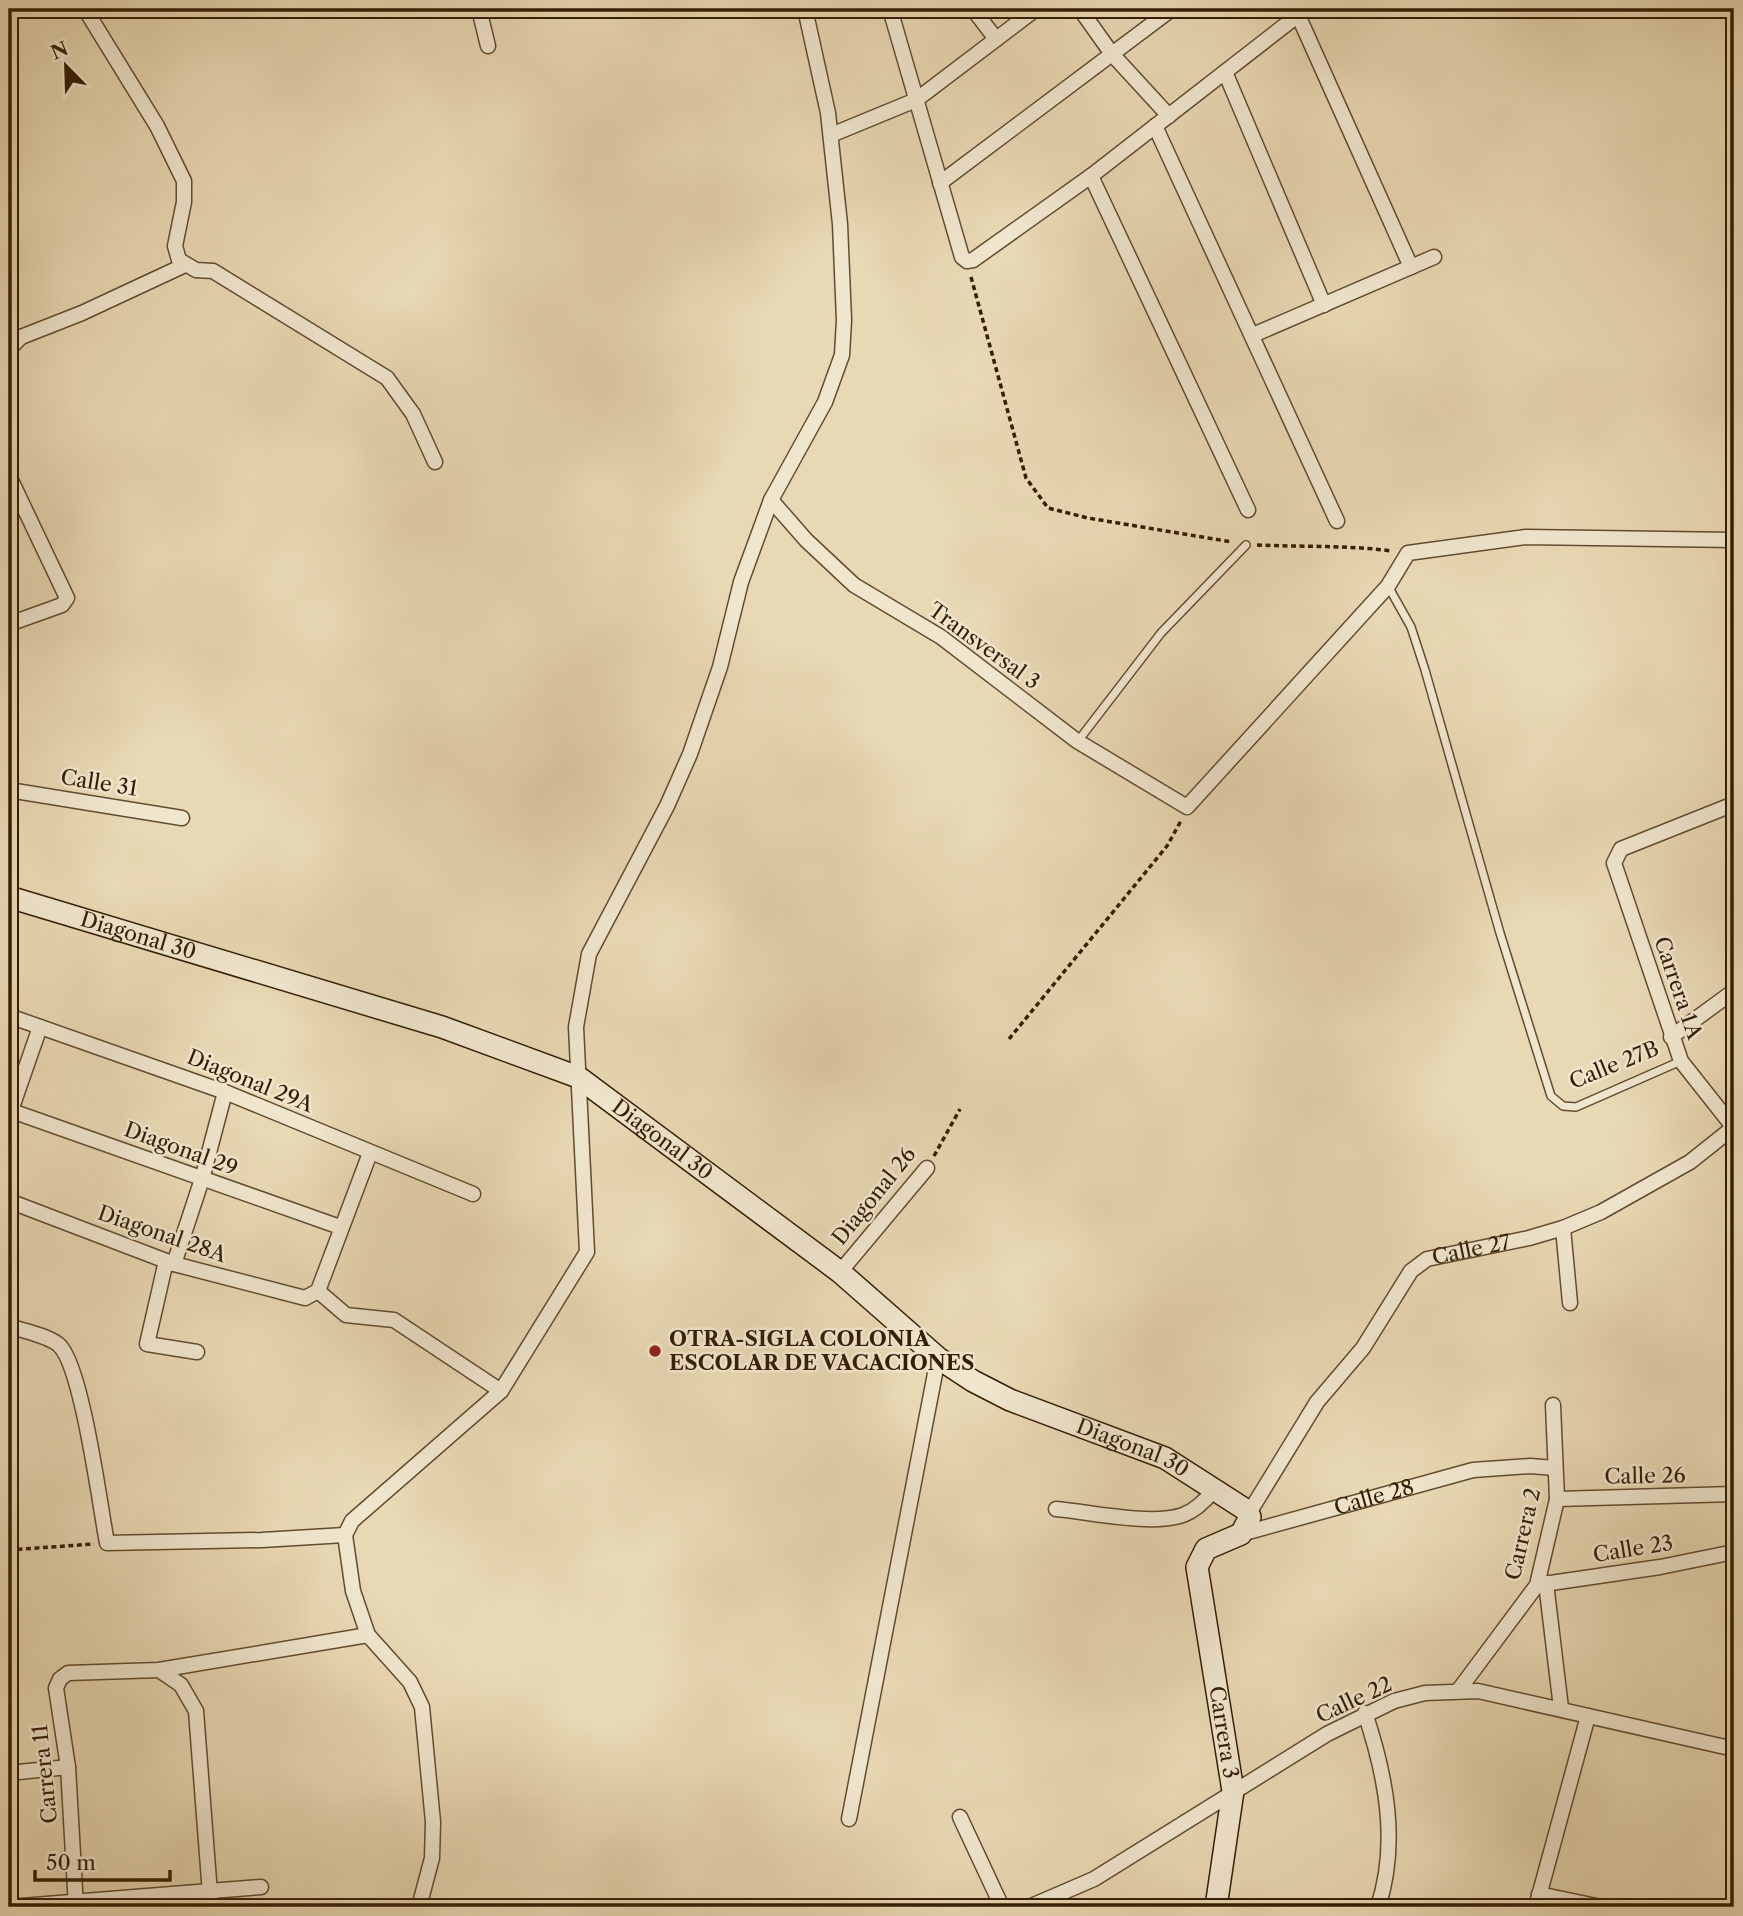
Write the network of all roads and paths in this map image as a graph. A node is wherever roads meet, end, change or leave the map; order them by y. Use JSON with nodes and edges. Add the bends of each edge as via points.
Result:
{"nodes":[{"id":1,"x":85,"y":9,"type":"edge"},
{"id":2,"x":479,"y":9,"type":"edge"},
{"id":3,"x":805,"y":9,"type":"edge"},
{"id":4,"x":890,"y":9,"type":"edge"},
{"id":5,"x":973,"y":9,"type":"edge"},
{"id":6,"x":1035,"y":9,"type":"edge"},
{"id":7,"x":1080,"y":9,"type":"edge"},
{"id":8,"x":1172,"y":9,"type":"edge"},
{"id":9,"x":1302,"y":12,"type":"edge"},
{"id":10,"x":996,"y":39,"type":"junction"},
{"id":11,"x":488,"y":46,"type":"dead end"},
{"id":12,"x":1112,"y":54,"type":"junction"},
{"id":13,"x":1225,"y":72,"type":"junction"},
{"id":14,"x":916,"y":100,"type":"junction"},
{"id":15,"x":1169,"y":116,"type":"junction"},
{"id":16,"x":1155,"y":126,"type":"junction"},
{"id":17,"x":831,"y":135,"type":"junction"},
{"id":18,"x":1091,"y":176,"type":"junction"},
{"id":19,"x":940,"y":183,"type":"junction"},
{"id":20,"x":1434,"y":257,"type":"dead end"},
{"id":21,"x":967,"y":261,"type":"junction"},
{"id":22,"x":185,"y":265,"type":"junction"},
{"id":23,"x":1411,"y":267,"type":"junction"},
{"id":24,"x":1324,"y":305,"type":"junction"},
{"id":25,"x":1253,"y":335,"type":"junction"},
{"id":26,"x":9,"y":349,"type":"edge"},
{"id":27,"x":435,"y":462,"type":"dead end"},
{"id":28,"x":9,"y":476,"type":"edge"},
{"id":29,"x":771,"y":500,"type":"junction"},
{"id":30,"x":1248,"y":510,"type":"dead end"},
{"id":31,"x":1337,"y":521,"type":"dead end"},
{"id":32,"x":1734,"y":540,"type":"edge"},
{"id":33,"x":1246,"y":545,"type":"junction"},
{"id":34,"x":1408,"y":553,"type":"junction"},
{"id":35,"x":1388,"y":586,"type":"junction"},
{"id":36,"x":9,"y":624,"type":"edge"},
{"id":37,"x":1077,"y":741,"type":"junction"},
{"id":38,"x":9,"y":790,"type":"edge"},
{"id":39,"x":1187,"y":807,"type":"junction"},
{"id":40,"x":1733,"y":808,"type":"edge"},
{"id":41,"x":182,"y":818,"type":"dead end"},
{"id":42,"x":9,"y":897,"type":"edge"},
{"id":43,"x":1734,"y":991,"type":"edge"},
{"id":44,"x":9,"y":1016,"type":"edge"},
{"id":45,"x":40,"y":1027,"type":"junction"},
{"id":46,"x":1671,"y":1037,"type":"junction"},
{"id":47,"x":1009,"y":1039,"type":"dead end"},
{"id":48,"x":1681,"y":1061,"type":"junction"},
{"id":49,"x":578,"y":1077,"type":"junction"},
{"id":50,"x":225,"y":1091,"type":"junction"},
{"id":51,"x":960,"y":1109,"type":"dead end"},
{"id":52,"x":10,"y":1112,"type":"edge"},
{"id":53,"x":1734,"y":1128,"type":"edge"},
{"id":54,"x":370,"y":1153,"type":"junction"},
{"id":55,"x":927,"y":1168,"type":"joint"},
{"id":56,"x":202,"y":1179,"type":"junction"},
{"id":57,"x":473,"y":1194,"type":"dead end"},
{"id":58,"x":9,"y":1201,"type":"edge"},
{"id":59,"x":340,"y":1227,"type":"junction"},
{"id":60,"x":1563,"y":1228,"type":"junction"},
{"id":61,"x":170,"y":1263,"type":"junction"},
{"id":62,"x":839,"y":1272,"type":"junction"},
{"id":63,"x":312,"y":1295,"type":"junction"},
{"id":64,"x":1570,"y":1303,"type":"dead end"},
{"id":65,"x":9,"y":1326,"type":"edge"},
{"id":66,"x":197,"y":1352,"type":"dead end"},
{"id":67,"x":938,"y":1359,"type":"junction"},
{"id":68,"x":501,"y":1391,"type":"junction"},
{"id":69,"x":1553,"y":1405,"type":"dead end"},
{"id":70,"x":1555,"y":1468,"type":"junction"},
{"id":71,"x":1213,"y":1491,"type":"junction"},
{"id":72,"x":1734,"y":1494,"type":"edge"},
{"id":73,"x":1557,"y":1499,"type":"junction"},
{"id":74,"x":1056,"y":1509,"type":"dead end"},
{"id":75,"x":1249,"y":1513,"type":"junction"},
{"id":76,"x":1241,"y":1534,"type":"junction"},
{"id":77,"x":345,"y":1535,"type":"junction"},
{"id":78,"x":107,"y":1543,"type":"junction"},
{"id":79,"x":9,"y":1550,"type":"edge"},
{"id":80,"x":1734,"y":1552,"type":"edge"},
{"id":81,"x":1200,"y":1557,"type":"joint"},
{"id":82,"x":1542,"y":1584,"type":"junction"},
{"id":83,"x":368,"y":1635,"type":"junction"},
{"id":84,"x":159,"y":1670,"type":"junction"},
{"id":85,"x":1458,"y":1690,"type":"junction"},
{"id":86,"x":1561,"y":1708,"type":"junction"},
{"id":87,"x":1365,"y":1713,"type":"junction"},
{"id":88,"x":1588,"y":1716,"type":"junction"},
{"id":89,"x":1734,"y":1749,"type":"edge"},
{"id":90,"x":68,"y":1767,"type":"junction"},
{"id":91,"x":9,"y":1773,"type":"edge"},
{"id":92,"x":1233,"y":1791,"type":"junction"},
{"id":93,"x":960,"y":1817,"type":"dead end"},
{"id":94,"x":849,"y":1819,"type":"dead end"},
{"id":95,"x":261,"y":1887,"type":"dead end"},
{"id":96,"x":209,"y":1891,"type":"junction"},
{"id":97,"x":1537,"y":1901,"type":"edge"},
{"id":98,"x":76,"y":1905,"type":"edge"},
{"id":99,"x":9,"y":1907,"type":"edge"},
{"id":100,"x":211,"y":1907,"type":"edge"},
{"id":101,"x":419,"y":1907,"type":"edge"},
{"id":102,"x":1002,"y":1907,"type":"edge"},
{"id":103,"x":1029,"y":1907,"type":"edge"},
{"id":104,"x":1216,"y":1907,"type":"edge"},
{"id":105,"x":1378,"y":1907,"type":"edge"},
{"id":106,"x":1601,"y":1907,"type":"edge"}],
"edges":[{"from":1,"to":22,"type":"street","via":[[157,126],[184,181],[175,254]]},
{"from":2,"to":11,"type":"street"},
{"from":3,"to":17,"type":"street"},
{"from":4,"to":14,"type":"street"},
{"from":5,"to":10,"type":"street"},
{"from":6,"to":10,"type":"street"},
{"from":7,"to":12,"type":"street"},
{"from":8,"to":12,"type":"street"},
{"from":9,"to":13,"type":"street"},
{"from":9,"to":23,"type":"street"},
{"from":10,"to":14,"type":"street"},
{"from":12,"to":15,"type":"street"},
{"from":12,"to":19,"type":"street"},
{"from":13,"to":15,"type":"street"},
{"from":13,"to":24,"type":"street"},
{"from":14,"to":17,"type":"street"},
{"from":14,"to":19,"type":"street"},
{"from":15,"to":16,"type":"street"},
{"from":16,"to":18,"type":"street"},
{"from":16,"to":25,"type":"street"},
{"from":17,"to":29,"type":"street","via":[[840,224],[842,355],[825,402]]},
{"from":18,"to":21,"type":"street"},
{"from":18,"to":30,"type":"street"},
{"from":19,"to":21,"type":"street"},
{"from":20,"to":23,"type":"street"},
{"from":21,"to":33,"type":"path","via":[[1026,478],[1048,508]]},
{"from":22,"to":26,"type":"street","via":[[21,337]]},
{"from":22,"to":27,"type":"street","via":[[213,271],[387,378],[413,414]]},
{"from":23,"to":24,"type":"street"},
{"from":24,"to":25,"type":"street"},
{"from":25,"to":31,"type":"street"},
{"from":28,"to":36,"type":"street","via":[[67,598],[62,605]]},
{"from":29,"to":37,"type":"street","name":"Transversal 3","via":[[854,584],[940,636]]},
{"from":29,"to":49,"type":"street","via":[[741,582],[720,667],[690,754],[589,954],[576,1027]]},
{"from":32,"to":34,"type":"street","via":[[1526,537]]},
{"from":33,"to":34,"type":"path","via":[[1350,546]]},
{"from":33,"to":37,"type":"lane","via":[[1161,633]]},
{"from":34,"to":35,"type":"street"},
{"from":35,"to":39,"type":"street"},
{"from":35,"to":48,"type":"lane","name":"Calle 27B","via":[[1411,627],[1425,670],[1551,1097],[1563,1106],[1576,1107]]},
{"from":37,"to":39,"type":"street","name":"Transversal 3"},
{"from":38,"to":41,"type":"street","name":"Calle 31"},
{"from":39,"to":47,"type":"path","via":[[1167,846]]},
{"from":40,"to":46,"type":"street","name":"Carrera 1A","via":[[1621,849],[1614,863]]},
{"from":42,"to":49,"type":"street","name":"Diagonal 30","via":[[442,1027]]},
{"from":43,"to":46,"type":"street"},
{"from":44,"to":45,"type":"street","name":"Diagonal 29A"},
{"from":45,"to":50,"type":"street","name":"Diagonal 29A"},
{"from":45,"to":52,"type":"street"},
{"from":46,"to":48,"type":"street","name":"Carrera 1A"},
{"from":48,"to":53,"type":"street","name":"Carrera 1A"},
{"from":49,"to":62,"type":"street","name":"Diagonal 30"},
{"from":49,"to":68,"type":"street","via":[[587,1252]]},
{"from":50,"to":54,"type":"street","name":"Diagonal 29A"},
{"from":50,"to":56,"type":"street"},
{"from":51,"to":55,"type":"path","name":"Diagonal 26"},
{"from":52,"to":56,"type":"street","name":"Diagonal 29"},
{"from":53,"to":60,"type":"street","name":"Calle 27","via":[[1643,1190]]},
{"from":54,"to":57,"type":"street","name":"Diagonal 29A"},
{"from":54,"to":59,"type":"street"},
{"from":55,"to":62,"type":"street","name":"Diagonal 26"},
{"from":56,"to":59,"type":"street","name":"Diagonal 29"},
{"from":56,"to":61,"type":"street"},
{"from":58,"to":61,"type":"street","name":"Diagonal 28A"},
{"from":59,"to":63,"type":"street"},
{"from":60,"to":64,"type":"street"},
{"from":60,"to":75,"type":"street","name":"Calle 27","via":[[1447,1253],[1427,1259],[1411,1271],[1363,1348],[1317,1402]]},
{"from":61,"to":63,"type":"street","name":"Diagonal 28A"},
{"from":61,"to":66,"type":"street","via":[[149,1346]]},
{"from":62,"to":67,"type":"street","name":"Diagonal 30"},
{"from":63,"to":68,"type":"street","via":[[346,1315],[394,1320]]},
{"from":65,"to":78,"type":"street","via":[[57,1343],[64,1351],[80,1395]]},
{"from":67,"to":71,"type":"street","name":"Diagonal 30","via":[[1010,1399],[1166,1458]]},
{"from":67,"to":94,"type":"street"},
{"from":68,"to":77,"type":"street","via":[[352,1521]]},
{"from":69,"to":70,"type":"street","name":"Carrera 2"},
{"from":70,"to":73,"type":"street","name":"Carrera 2"},
{"from":70,"to":76,"type":"street","name":"Calle 28","via":[[1473,1470]]},
{"from":71,"to":74,"type":"street","via":[[1203,1504],[1162,1518]]},
{"from":71,"to":75,"type":"street","name":"Diagonal 30"},
{"from":72,"to":73,"type":"street","name":"Calle 26"},
{"from":73,"to":82,"type":"street","name":"Carrera 2"},
{"from":75,"to":76,"type":"street","name":"Calle 27"},
{"from":76,"to":81,"type":"street","name":"Calle 28","via":[[1206,1549]]},
{"from":77,"to":78,"type":"street"},
{"from":77,"to":83,"type":"street","via":[[353,1591]]},
{"from":78,"to":79,"type":"path"},
{"from":80,"to":82,"type":"street","name":"Calle 23"},
{"from":81,"to":92,"type":"street","name":"Carrera 3","via":[[1196,1578]]},
{"from":82,"to":85,"type":"street","name":"Carrera 2"},
{"from":82,"to":86,"type":"street"},
{"from":83,"to":84,"type":"street"},
{"from":83,"to":101,"type":"street","via":[[410,1682],[422,1707],[433,1822],[432,1858]]},
{"from":84,"to":90,"type":"street","name":"Carrera 11","via":[[68,1674],[60,1679],[56,1688]]},
{"from":84,"to":96,"type":"street","via":[[181,1685],[196,1711]]},
{"from":85,"to":86,"type":"street","name":"Calle 22"},
{"from":85,"to":87,"type":"street","name":"Calle 22","via":[[1424,1693]]},
{"from":86,"to":88,"type":"street","name":"Calle 22"},
{"from":87,"to":92,"type":"street","name":"Calle 22"},
{"from":87,"to":105,"type":"street","via":[[1387,1802],[1388,1850]]},
{"from":88,"to":89,"type":"street","name":"Calle 22"},
{"from":88,"to":97,"type":"street"},
{"from":90,"to":91,"type":"street"},
{"from":90,"to":98,"type":"street","name":"Carrera 11"},
{"from":92,"to":103,"type":"street","name":"Calle 22","via":[[1094,1880]]},
{"from":92,"to":104,"type":"street","name":"Carrera 3"},
{"from":93,"to":102,"type":"street"},
{"from":95,"to":96,"type":"street"},
{"from":96,"to":98,"type":"street"},
{"from":96,"to":100,"type":"street"},
{"from":97,"to":106,"type":"street"},
{"from":98,"to":99,"type":"street"}]}
